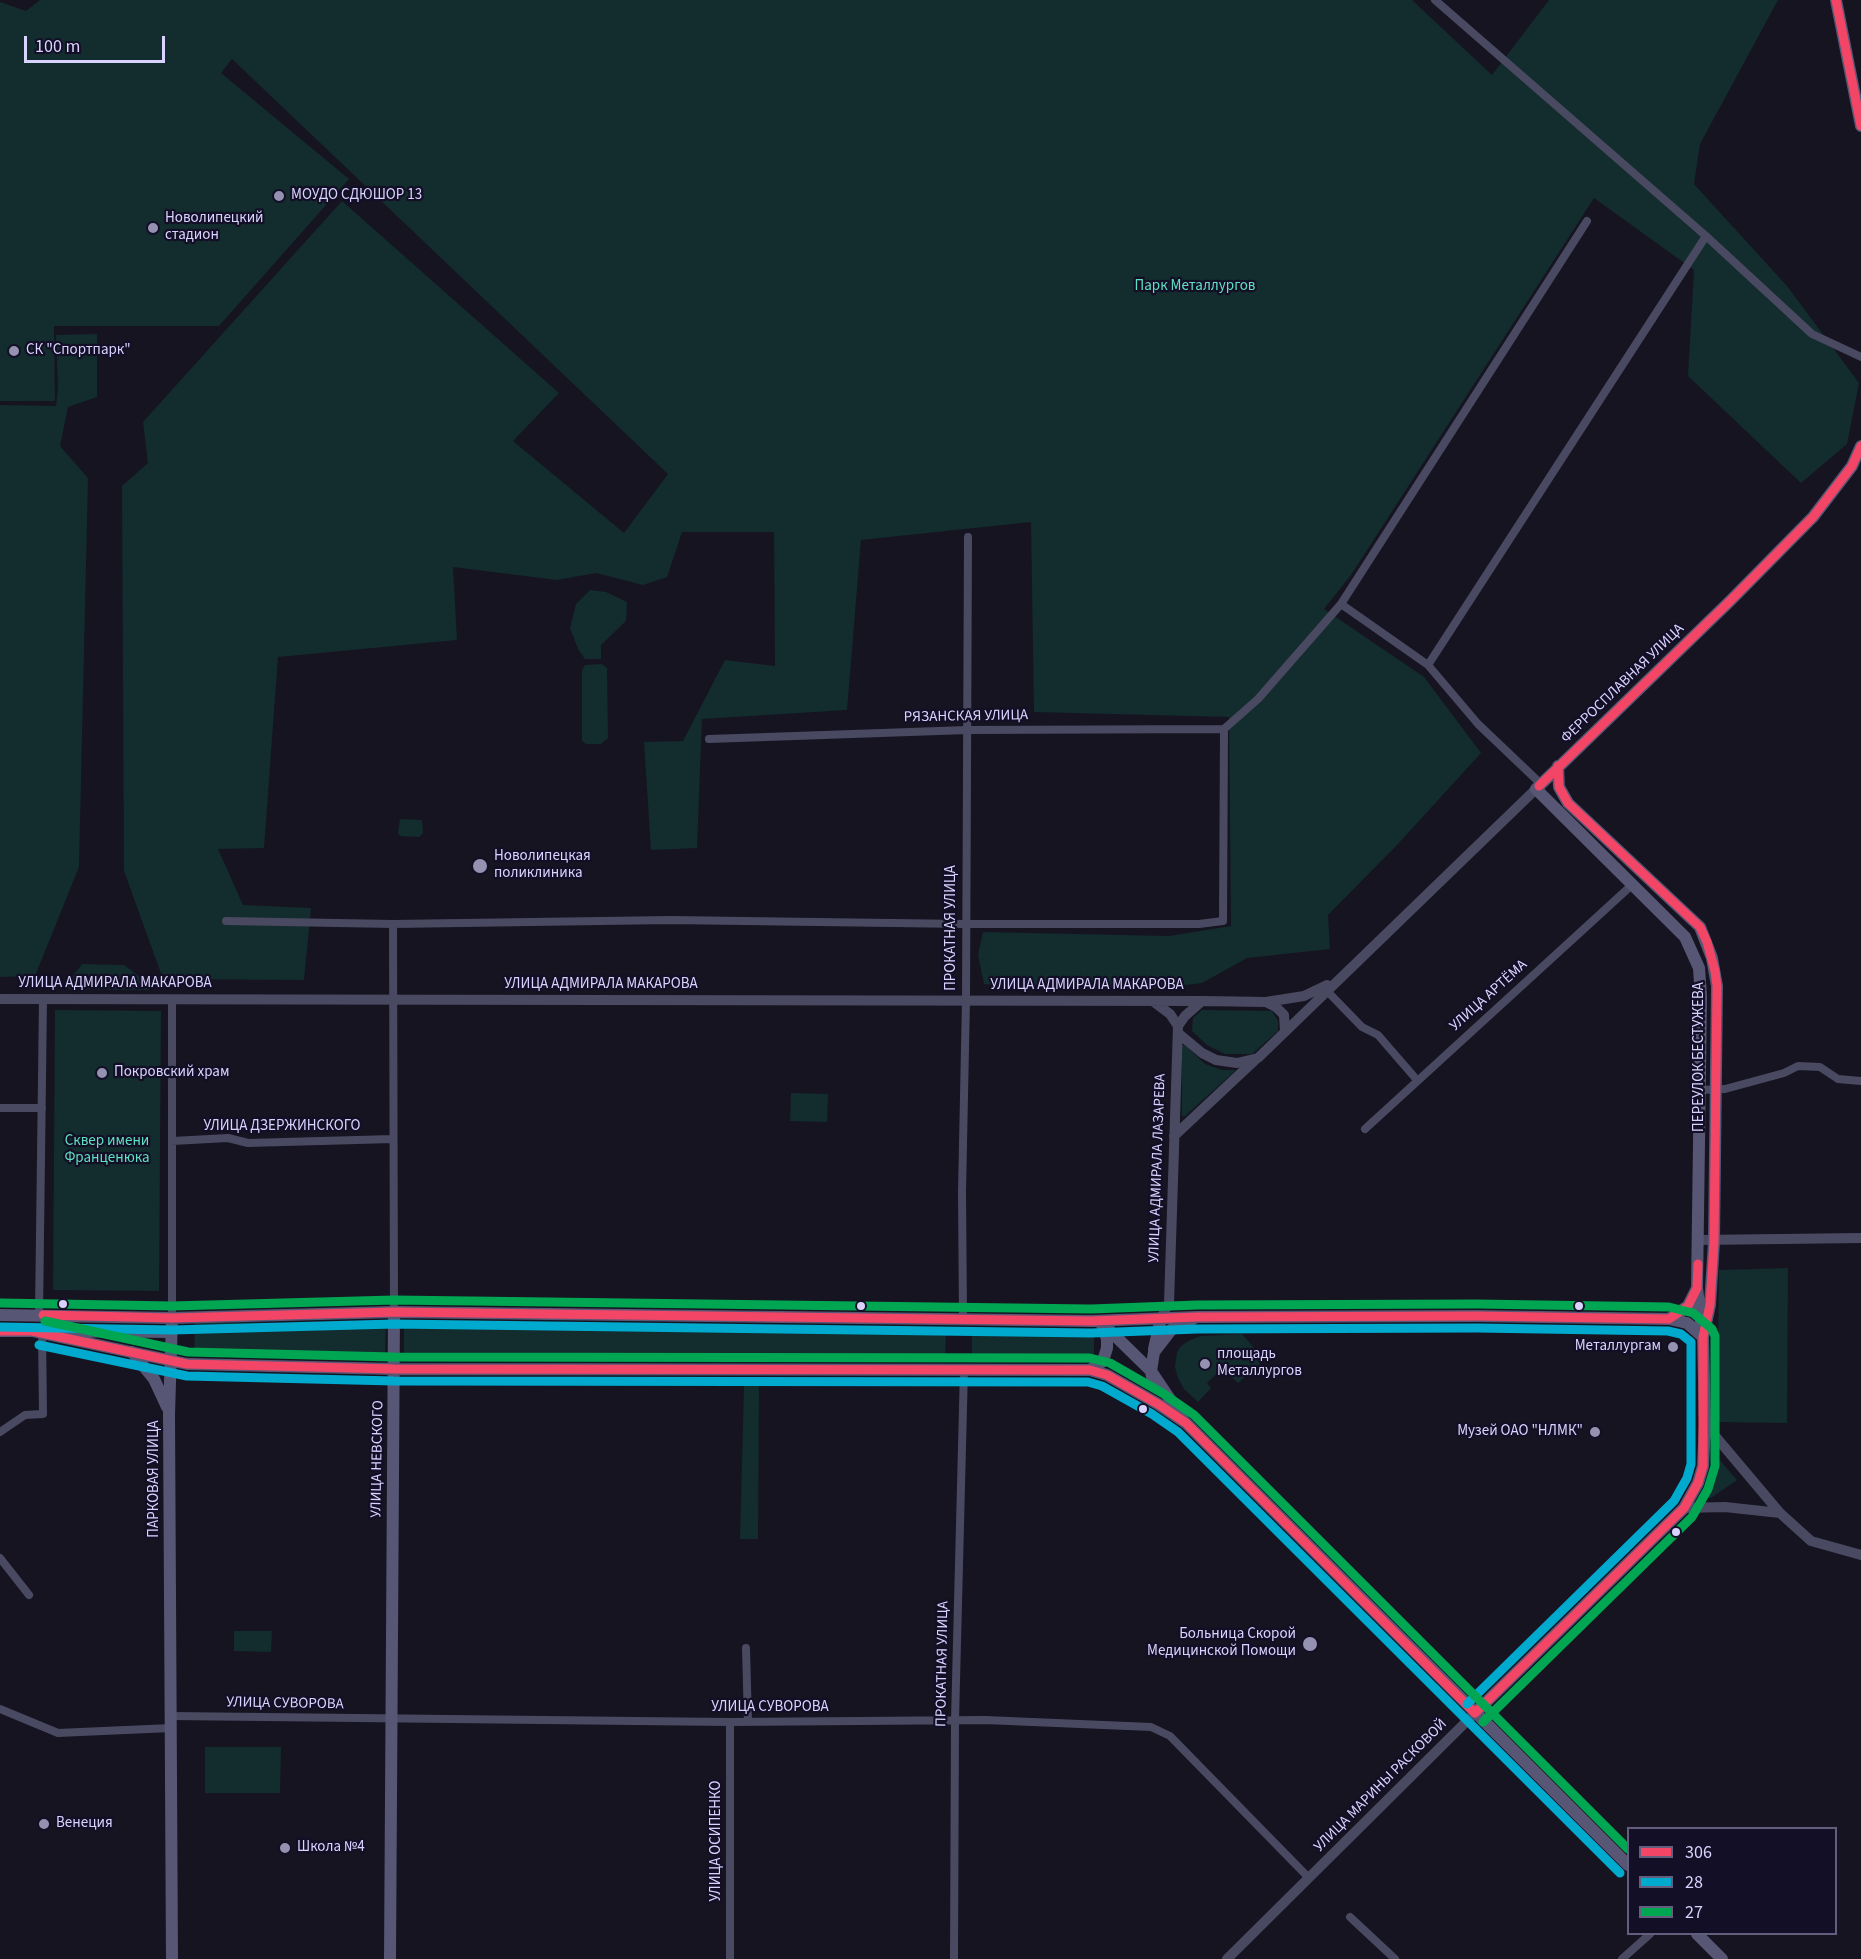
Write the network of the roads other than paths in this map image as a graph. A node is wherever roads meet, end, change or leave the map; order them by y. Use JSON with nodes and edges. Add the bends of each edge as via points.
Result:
{"nodes":[{"id":1,"x":1435,"y":0,"type":"edge"},
{"id":2,"x":1836,"y":0,"type":"edge"},
{"id":3,"x":1861,"y":126,"type":"edge"},
{"id":4,"x":1587,"y":221,"type":"dead end"},
{"id":5,"x":1706,"y":236,"type":"junction"},
{"id":6,"x":1861,"y":357,"type":"edge"},
{"id":7,"x":1861,"y":446,"type":"edge"},
{"id":8,"x":968,"y":537,"type":"dead end"},
{"id":9,"x":1341,"y":604,"type":"junction"},
{"id":10,"x":1428,"y":665,"type":"junction"},
{"id":11,"x":1224,"y":729,"type":"junction"},
{"id":12,"x":967,"y":730,"type":"junction"},
{"id":13,"x":709,"y":739,"type":"dead end"},
{"id":14,"x":1558,"y":766,"type":"junction"},
{"id":15,"x":1538,"y":787,"type":"junction"},
{"id":16,"x":1633,"y":884,"type":"junction"},
{"id":17,"x":226,"y":921,"type":"dead end"},
{"id":18,"x":393,"y":924,"type":"junction"},
{"id":19,"x":966,"y":924,"type":"junction"},
{"id":20,"x":1338,"y":979,"type":"junction"},
{"id":21,"x":1327,"y":991,"type":"junction"},
{"id":22,"x":0,"y":999,"type":"edge"},
{"id":23,"x":43,"y":999,"type":"junction"},
{"id":24,"x":172,"y":999,"type":"junction"},
{"id":25,"x":393,"y":999,"type":"junction"},
{"id":26,"x":966,"y":1000,"type":"junction"},
{"id":27,"x":1202,"y":1001,"type":"junction"},
{"id":28,"x":1154,"y":1002,"type":"junction"},
{"id":29,"x":1266,"y":1002,"type":"junction"},
{"id":30,"x":1178,"y":1030,"type":"junction"},
{"id":31,"x":1286,"y":1031,"type":"junction"},
{"id":32,"x":1258,"y":1058,"type":"junction"},
{"id":33,"x":1417,"y":1080,"type":"junction"},
{"id":34,"x":1861,"y":1081,"type":"edge"},
{"id":35,"x":1700,"y":1090,"type":"junction"},
{"id":36,"x":1716,"y":1090,"type":"junction"},
{"id":37,"x":0,"y":1108,"type":"edge"},
{"id":38,"x":42,"y":1108,"type":"junction"},
{"id":39,"x":1365,"y":1129,"type":"dead end"},
{"id":40,"x":1174,"y":1136,"type":"junction"},
{"id":41,"x":393,"y":1139,"type":"junction"},
{"id":42,"x":172,"y":1141,"type":"junction"},
{"id":43,"x":1861,"y":1238,"type":"edge"},
{"id":44,"x":1699,"y":1240,"type":"junction"},
{"id":45,"x":1714,"y":1240,"type":"junction"},
{"id":46,"x":1697,"y":1288,"type":"junction"},
{"id":47,"x":394,"y":1312,"type":"junction"},
{"id":48,"x":0,"y":1314,"type":"edge"},
{"id":49,"x":39,"y":1314,"type":"junction"},
{"id":50,"x":1197,"y":1317,"type":"junction"},
{"id":51,"x":172,"y":1318,"type":"junction"},
{"id":52,"x":1161,"y":1318,"type":"junction"},
{"id":53,"x":963,"y":1319,"type":"junction"},
{"id":54,"x":1669,"y":1319,"type":"junction"},
{"id":55,"x":1100,"y":1321,"type":"junction"},
{"id":56,"x":0,"y":1330,"type":"edge"},
{"id":57,"x":37,"y":1332,"type":"junction"},
{"id":58,"x":171,"y":1332,"type":"junction"},
{"id":59,"x":1703,"y":1337,"type":"junction"},
{"id":60,"x":132,"y":1352,"type":"junction"},
{"id":61,"x":1154,"y":1352,"type":"junction"},
{"id":62,"x":170,"y":1360,"type":"junction"},
{"id":63,"x":394,"y":1369,"type":"junction"},
{"id":64,"x":964,"y":1369,"type":"junction"},
{"id":65,"x":1090,"y":1370,"type":"junction"},
{"id":66,"x":1151,"y":1371,"type":"junction"},
{"id":67,"x":1158,"y":1404,"type":"junction"},
{"id":68,"x":169,"y":1414,"type":"junction"},
{"id":69,"x":1186,"y":1423,"type":"junction"},
{"id":70,"x":1705,"y":1424,"type":"junction"},
{"id":71,"x":0,"y":1432,"type":"edge"},
{"id":72,"x":1684,"y":1508,"type":"junction"},
{"id":73,"x":1780,"y":1513,"type":"junction"},
{"id":74,"x":1861,"y":1555,"type":"edge"},
{"id":75,"x":0,"y":1558,"type":"edge"},
{"id":76,"x":29,"y":1595,"type":"dead end"},
{"id":77,"x":746,"y":1648,"type":"dead end"},
{"id":78,"x":0,"y":1709,"type":"edge"},
{"id":79,"x":1475,"y":1713,"type":"junction"},
{"id":80,"x":391,"y":1719,"type":"junction"},
{"id":81,"x":955,"y":1720,"type":"junction"},
{"id":82,"x":171,"y":1722,"type":"junction"},
{"id":83,"x":730,"y":1722,"type":"junction"},
{"id":84,"x":748,"y":1722,"type":"junction"},
{"id":85,"x":1627,"y":1863,"type":"edge"},
{"id":86,"x":1309,"y":1878,"type":"junction"},
{"id":87,"x":1350,"y":1917,"type":"dead end"},
{"id":88,"x":1649,"y":1935,"type":"edge"},
{"id":89,"x":1698,"y":1935,"type":"edge"},
{"id":90,"x":172,"y":1959,"type":"edge"},
{"id":91,"x":390,"y":1959,"type":"edge"},
{"id":92,"x":730,"y":1959,"type":"edge"},
{"id":93,"x":954,"y":1959,"type":"edge"},
{"id":94,"x":1227,"y":1959,"type":"edge"},
{"id":95,"x":1395,"y":1959,"type":"edge"},
{"id":96,"x":1622,"y":1959,"type":"edge"},
{"id":97,"x":1722,"y":1959,"type":"edge"}],
"edges":[{"from":1,"to":5,"type":"street"},
{"from":2,"to":3,"type":"main road"},
{"from":4,"to":9,"type":"street"},
{"from":5,"to":6,"type":"street","via":[[1812,334]]},
{"from":5,"to":10,"type":"street"},
{"from":7,"to":14,"type":"main road","name":"ФЕРРОСПЛАВНАЯ УЛИЦА","via":[[1852,466],[1813,517]]},
{"from":8,"to":12,"type":"street","name":"ПРОКАТНАЯ УЛИЦА"},
{"from":9,"to":10,"type":"street"},
{"from":9,"to":11,"type":"street","via":[[1258,699]]},
{"from":10,"to":15,"type":"street"},
{"from":11,"to":12,"type":"street","name":"РЯЗАНСКАЯ УЛИЦА"},
{"from":11,"to":19,"type":"street","via":[[1223,921]]},
{"from":12,"to":13,"type":"street","name":"РЯЗАНСКАЯ УЛИЦА"},
{"from":12,"to":19,"type":"street","name":"ПРОКАТНАЯ УЛИЦА"},
{"from":14,"to":15,"type":"main road","name":"ФЕРРОСПЛАВНАЯ УЛИЦА"},
{"from":14,"to":36,"type":"main road","name":"ПЕРЕУЛОК БЕСТУЖЕВА","via":[[1559,787],[1568,803],[1700,927],[1717,986]]},
{"from":15,"to":16,"type":"main road","name":"ПЕРЕУЛОК БЕСТУЖЕВА"},
{"from":15,"to":20,"type":"street","name":"ФЕРРОСПЛАВНАЯ УЛИЦА"},
{"from":16,"to":33,"type":"street","name":"УЛИЦА АРТЁМА"},
{"from":16,"to":35,"type":"main road","name":"ПЕРЕУЛОК БЕСТУЖЕВА","via":[[1685,937],[1699,968]]},
{"from":17,"to":18,"type":"street"},
{"from":18,"to":19,"type":"street","via":[[670,920]]},
{"from":18,"to":25,"type":"street","name":"УЛИЦА НЕВСКОГО"},
{"from":19,"to":26,"type":"street","name":"ПРОКАТНАЯ УЛИЦА"},
{"from":20,"to":21,"type":"street"},
{"from":20,"to":29,"type":"street","via":[[1304,996]]},
{"from":21,"to":31,"type":"street"},
{"from":21,"to":33,"type":"street","via":[[1362,1027],[1378,1035]]},
{"from":22,"to":23,"type":"street","name":"УЛИЦА АДМИРАЛА МАКАРОВА"},
{"from":23,"to":24,"type":"street","name":"УЛИЦА АДМИРАЛА МАКАРОВА"},
{"from":23,"to":38,"type":"street"},
{"from":24,"to":25,"type":"street","name":"УЛИЦА АДМИРАЛА МАКАРОВА"},
{"from":24,"to":42,"type":"street","name":"ПАРКОВАЯ УЛИЦА"},
{"from":25,"to":26,"type":"street","name":"УЛИЦА АДМИРАЛА МАКАРОВА"},
{"from":25,"to":41,"type":"street","name":"УЛИЦА НЕВСКОГО"},
{"from":26,"to":28,"type":"street","name":"УЛИЦА АДМИРАЛА МАКАРОВА"},
{"from":26,"to":53,"type":"street","name":"ПРОКАТНАЯ УЛИЦА"},
{"from":27,"to":28,"type":"street","name":"УЛИЦА АДМИРАЛА МАКАРОВА"},
{"from":27,"to":29,"type":"street","name":"УЛИЦА АДМИРАЛА МАКАРОВА"},
{"from":27,"to":30,"type":"street","via":[[1185,1016]]},
{"from":28,"to":30,"type":"street","via":[[1170,1014]]},
{"from":29,"to":31,"type":"street","via":[[1284,1015]]},
{"from":30,"to":32,"type":"street","via":[[1215,1060],[1237,1063]]},
{"from":30,"to":40,"type":"street","name":"УЛИЦА АДМИРАЛА ЛАЗАРЕВА"},
{"from":31,"to":32,"type":"street"},
{"from":32,"to":40,"type":"street"},
{"from":33,"to":39,"type":"street","name":"УЛИЦА АРТЁМА"},
{"from":34,"to":36,"type":"street","via":[[1838,1080],[1820,1066],[1798,1066]]},
{"from":35,"to":36,"type":"street"},
{"from":35,"to":44,"type":"main road","name":"ПЕРЕУЛОК БЕСТУЖЕВА"},
{"from":36,"to":45,"type":"main road","name":"ПЕРЕУЛОК БЕСТУЖЕВА"},
{"from":37,"to":38,"type":"street"},
{"from":38,"to":49,"type":"street"},
{"from":40,"to":52,"type":"street","name":"УЛИЦА АДМИРАЛА ЛАЗАРЕВА","via":[[1169,1303]]},
{"from":41,"to":42,"type":"street","name":"УЛИЦА ДЗЕРЖИНСКОГО"},
{"from":41,"to":47,"type":"street","name":"УЛИЦА НЕВСКОГО"},
{"from":42,"to":51,"type":"street","name":"ПАРКОВАЯ УЛИЦА"},
{"from":43,"to":45,"type":"street"},
{"from":44,"to":45,"type":"street"},
{"from":44,"to":46,"type":"main road","name":"ПЕРЕУЛОК БЕСТУЖЕВА"},
{"from":45,"to":59,"type":"main road","name":"ПЕРЕУЛОК БЕСТУЖЕВА","via":[[1710,1305]]},
{"from":46,"to":54,"type":"main road","via":[[1688,1306]]},
{"from":46,"to":59,"type":"main road","name":"ПЕРЕУЛОК БЕСТУЖЕВА"},
{"from":47,"to":51,"type":"main road"},
{"from":47,"to":53,"type":"main road"},
{"from":47,"to":63,"type":"main road","name":"УЛИЦА НЕВСКОГО"},
{"from":48,"to":49,"type":"main road"},
{"from":49,"to":51,"type":"main road"},
{"from":50,"to":52,"type":"main road"},
{"from":50,"to":54,"type":"main road"},
{"from":50,"to":61,"type":"main road","via":[[1171,1330]]},
{"from":51,"to":58,"type":"main road","name":"ПАРКОВАЯ УЛИЦА"},
{"from":52,"to":55,"type":"main road"},
{"from":52,"to":61,"type":"main road"},
{"from":53,"to":55,"type":"main road"},
{"from":54,"to":59,"type":"main road","via":[[1687,1323]]},
{"from":55,"to":65,"type":"main road","via":[[1107,1348],[1103,1361]]},
{"from":55,"to":66,"type":"main road"},
{"from":56,"to":57,"type":"main road"},
{"from":57,"to":58,"type":"main road"},
{"from":57,"to":60,"type":"main road"},
{"from":57,"to":71,"type":"street","via":[[43,1414],[25,1415]]},
{"from":58,"to":62,"type":"main road","name":"ПАРКОВАЯ УЛИЦА"},
{"from":59,"to":70,"type":"main road"},
{"from":60,"to":62,"type":"main road"},
{"from":60,"to":68,"type":"main road","via":[[154,1379]]},
{"from":61,"to":66,"type":"main road"},
{"from":62,"to":63,"type":"main road","via":[[187,1364]]},
{"from":62,"to":68,"type":"main road","name":"ПАРКОВАЯ УЛИЦА"},
{"from":63,"to":64,"type":"main road"},
{"from":63,"to":80,"type":"main road","name":"УЛИЦА НЕВСКОГО"},
{"from":64,"to":65,"type":"main road"},
{"from":64,"to":81,"type":"street","name":"ПРОКАТНАЯ УЛИЦА"},
{"from":65,"to":67,"type":"main road","via":[[1107,1375]]},
{"from":66,"to":67,"type":"main road"},
{"from":66,"to":69,"type":"main road"},
{"from":67,"to":69,"type":"main road"},
{"from":68,"to":82,"type":"main road","name":"ПАРКОВАЯ УЛИЦА"},
{"from":69,"to":79,"type":"main road"},
{"from":70,"to":72,"type":"main road","via":[[1703,1466]]},
{"from":70,"to":73,"type":"street"},
{"from":72,"to":73,"type":"street","via":[[1725,1507]]},
{"from":72,"to":79,"type":"main road","name":"УЛИЦА МАРИНЫ РАСКОВОЙ"},
{"from":73,"to":74,"type":"street","via":[[1811,1541]]},
{"from":75,"to":76,"type":"street"},
{"from":77,"to":84,"type":"street"},
{"from":78,"to":82,"type":"street","name":"УЛИЦА СУВОРОВА","via":[[58,1733]]},
{"from":79,"to":85,"type":"main road"},
{"from":79,"to":86,"type":"street","name":"УЛИЦА МАРИНЫ РАСКОВОЙ"},
{"from":80,"to":82,"type":"street","name":"УЛИЦА СУВОРОВА"},
{"from":80,"to":83,"type":"street","name":"УЛИЦА СУВОРОВА"},
{"from":80,"to":91,"type":"main road","name":"УЛИЦА НЕВСКОГО"},
{"from":81,"to":84,"type":"street","name":"УЛИЦА СУВОРОВА"},
{"from":81,"to":86,"type":"street","name":"УЛИЦА СУВОРОВА","via":[[1152,1727],[1170,1736]]},
{"from":81,"to":93,"type":"street","name":"ПРОКАТНАЯ УЛИЦА"},
{"from":82,"to":90,"type":"main road","name":"ПАРКОВАЯ УЛИЦА"},
{"from":83,"to":84,"type":"street","name":"УЛИЦА СУВОРОВА"},
{"from":83,"to":92,"type":"street","name":"УЛИЦА ОСИПЕНКО"},
{"from":86,"to":94,"type":"street","name":"УЛИЦА МАРИНЫ РАСКОВОЙ"},
{"from":87,"to":95,"type":"street"},
{"from":88,"to":96,"type":"street"},
{"from":89,"to":97,"type":"main road"}]}
